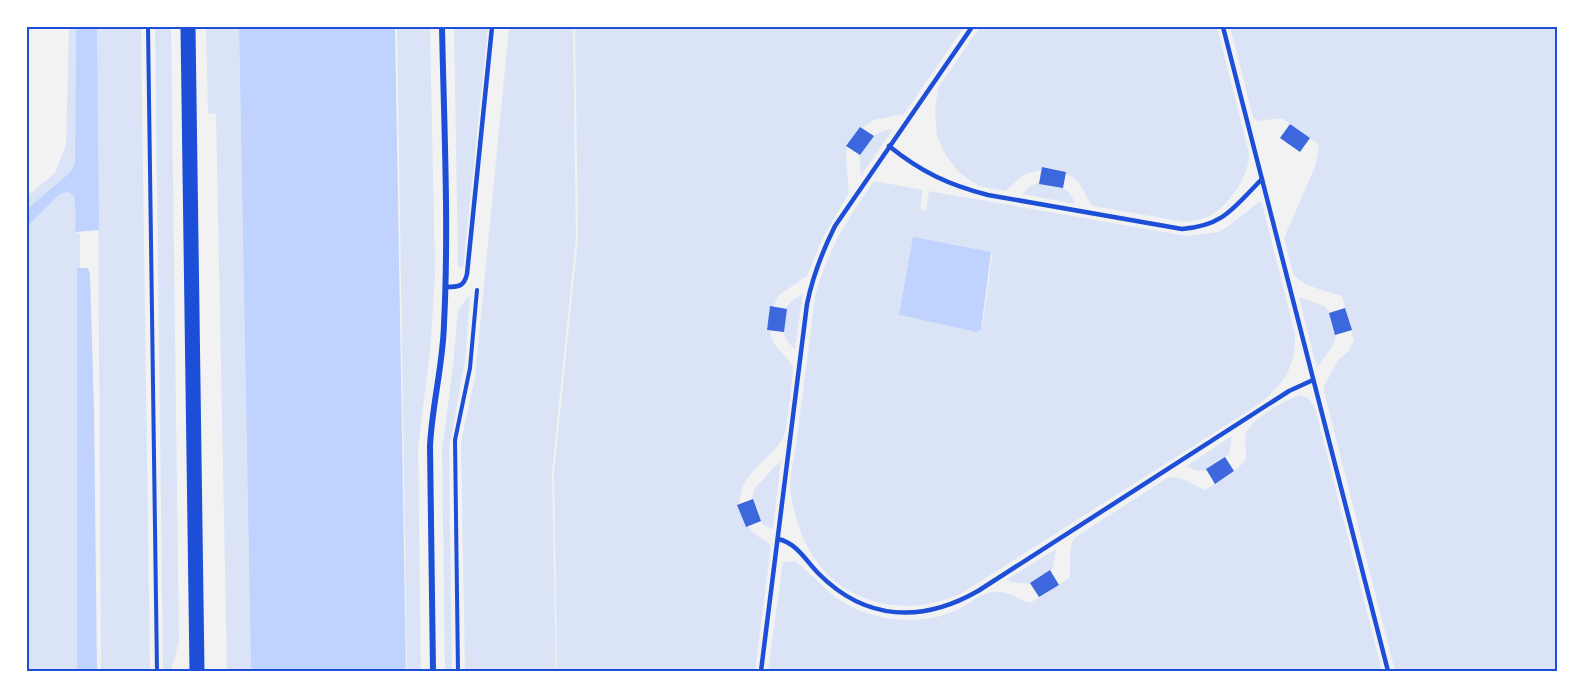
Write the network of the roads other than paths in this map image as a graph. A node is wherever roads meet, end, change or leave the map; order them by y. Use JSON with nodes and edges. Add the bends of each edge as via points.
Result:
{"nodes":[{"id":1,"x":188,"y":27,"type":"edge"},
{"id":2,"x":442,"y":27,"type":"edge"},
{"id":3,"x":492,"y":27,"type":"edge"},
{"id":4,"x":972,"y":27,"type":"edge"},
{"id":5,"x":1223,"y":27,"type":"edge"},
{"id":6,"x":889,"y":146,"type":"junction"},
{"id":7,"x":1262,"y":179,"type":"junction"},
{"id":8,"x":446,"y":287,"type":"junction"},
{"id":9,"x":1314,"y":380,"type":"junction"},
{"id":10,"x":778,"y":539,"type":"junction"},
{"id":11,"x":197,"y":671,"type":"edge"},
{"id":12,"x":433,"y":671,"type":"edge"},
{"id":13,"x":761,"y":671,"type":"edge"},
{"id":14,"x":1388,"y":671,"type":"edge"}],
"edges":[{"from":1,"to":11,"type":"main road"},
{"from":2,"to":8,"type":"street"},
{"from":3,"to":8,"type":"lane","via":[[467,274],[461,286]]},
{"from":4,"to":6,"type":"lane"},
{"from":5,"to":7,"type":"lane"},
{"from":6,"to":7,"type":"lane","via":[[937,179],[962,188],[1182,229],[1205,226],[1224,217]]},
{"from":6,"to":10,"type":"lane","via":[[835,226],[815,269],[807,304]]},
{"from":7,"to":9,"type":"lane"},
{"from":8,"to":12,"type":"street","via":[[444,338],[430,446]]},
{"from":9,"to":10,"type":"lane","via":[[1289,391],[978,591],[942,609],[909,613],[866,606],[840,593],[797,549]]},
{"from":9,"to":14,"type":"lane"},
{"from":10,"to":13,"type":"lane"}]}
